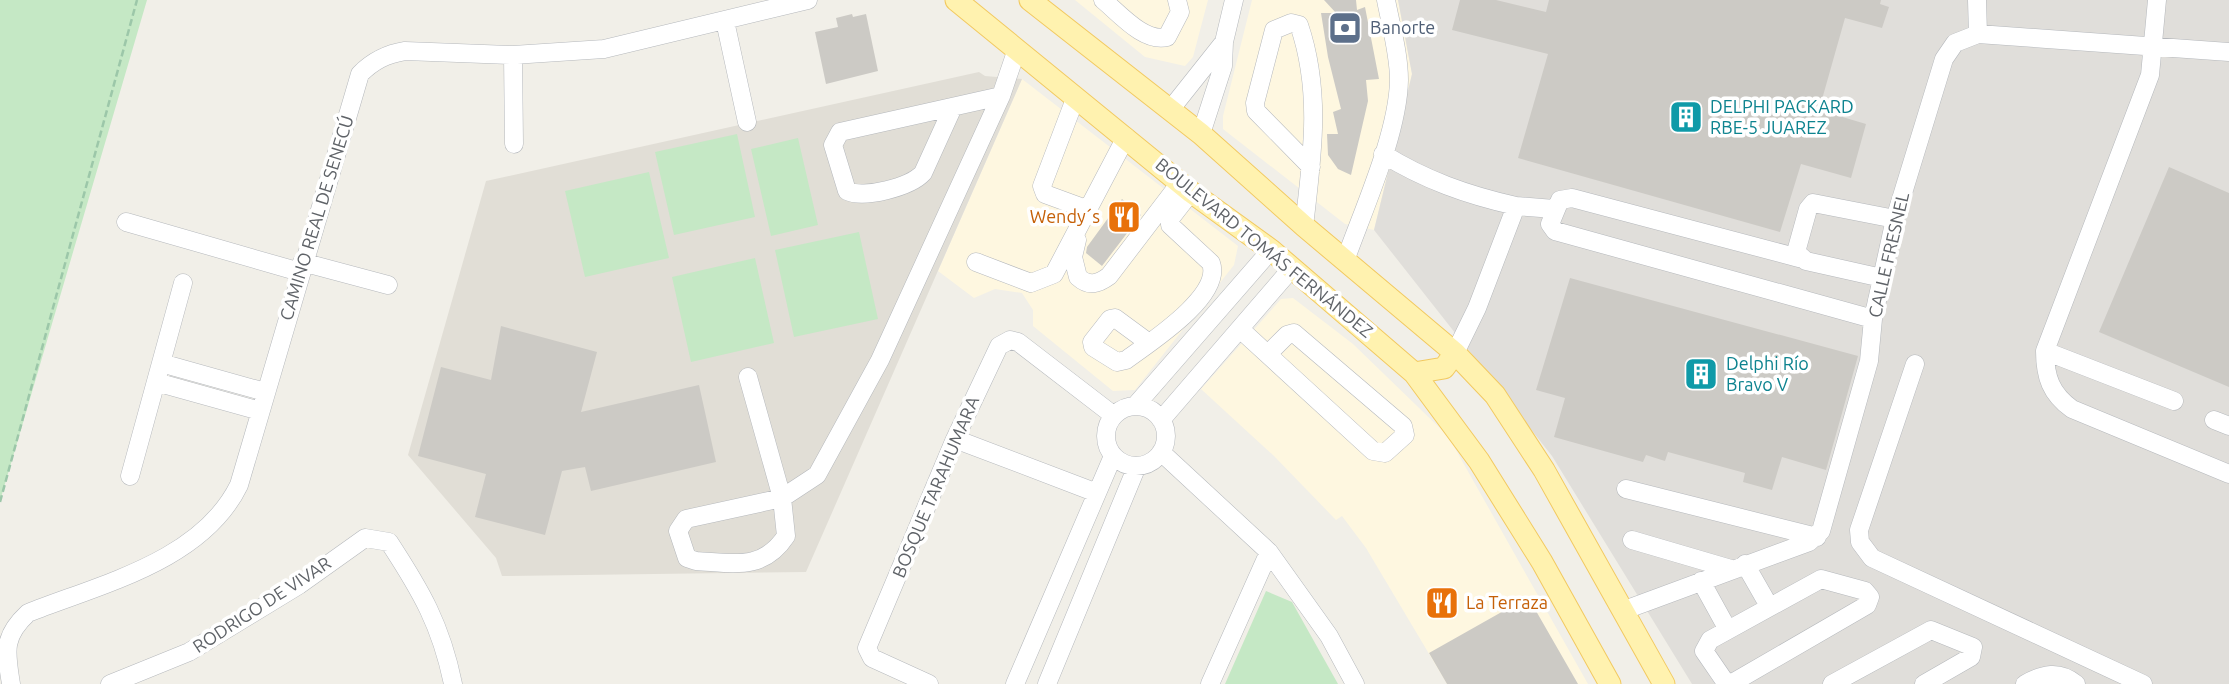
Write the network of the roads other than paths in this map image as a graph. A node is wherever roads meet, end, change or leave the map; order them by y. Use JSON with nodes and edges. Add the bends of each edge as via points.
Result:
{"nodes":[{"id":1,"x":808,"y":0,"type":"edge"},
{"id":2,"x":956,"y":0,"type":"edge"},
{"id":3,"x":1030,"y":0,"type":"edge"},
{"id":4,"x":1103,"y":0,"type":"edge"},
{"id":5,"x":1177,"y":0,"type":"edge"},
{"id":6,"x":1234,"y":0,"type":"edge"},
{"id":7,"x":1386,"y":0,"type":"edge"},
{"id":8,"x":1977,"y":0,"type":"edge"},
{"id":9,"x":2157,"y":0,"type":"edge"},
{"id":10,"x":1053,"y":9,"type":"edge"},
{"id":11,"x":724,"y":21,"type":"junction"},
{"id":12,"x":1978,"y":34,"type":"junction"},
{"id":13,"x":1223,"y":42,"type":"junction"},
{"id":14,"x":2153,"y":47,"type":"junction"},
{"id":15,"x":1016,"y":52,"type":"junction"},
{"id":16,"x":2229,"y":52,"type":"edge"},
{"id":17,"x":513,"y":55,"type":"junction"},
{"id":18,"x":1001,"y":96,"type":"junction"},
{"id":19,"x":1075,"y":99,"type":"junction"},
{"id":20,"x":953,"y":107,"type":"junction"},
{"id":21,"x":1171,"y":110,"type":"junction"},
{"id":22,"x":747,"y":122,"type":"dead end"},
{"id":23,"x":1200,"y":134,"type":"junction"},
{"id":24,"x":1126,"y":137,"type":"junction"},
{"id":25,"x":514,"y":144,"type":"dead end"},
{"id":26,"x":1382,"y":154,"type":"junction"},
{"id":27,"x":1311,"y":167,"type":"junction"},
{"id":28,"x":1186,"y":188,"type":"junction"},
{"id":29,"x":1516,"y":206,"type":"junction"},
{"id":30,"x":1554,"y":209,"type":"junction"},
{"id":31,"x":1083,"y":214,"type":"junction"},
{"id":32,"x":1895,"y":219,"type":"junction"},
{"id":33,"x":126,"y":222,"type":"dead end"},
{"id":34,"x":1304,"y":226,"type":"junction"},
{"id":35,"x":1271,"y":250,"type":"junction"},
{"id":36,"x":1799,"y":258,"type":"junction"},
{"id":37,"x":1345,"y":261,"type":"junction"},
{"id":38,"x":976,"y":262,"type":"dead end"},
{"id":39,"x":301,"y":267,"type":"junction"},
{"id":40,"x":1293,"y":268,"type":"junction"},
{"id":41,"x":1882,"y":278,"type":"junction"},
{"id":42,"x":183,"y":283,"type":"dead end"},
{"id":43,"x":1210,"y":284,"type":"junction"},
{"id":44,"x":388,"y":285,"type":"dead end"},
{"id":45,"x":1229,"y":298,"type":"junction"},
{"id":46,"x":1873,"y":319,"type":"junction"},
{"id":47,"x":1240,"y":328,"type":"junction"},
{"id":48,"x":1199,"y":333,"type":"junction"},
{"id":49,"x":1149,"y":343,"type":"dead end"},
{"id":50,"x":1221,"y":351,"type":"junction"},
{"id":51,"x":2045,"y":351,"type":"junction"},
{"id":52,"x":1455,"y":353,"type":"junction"},
{"id":53,"x":1268,"y":354,"type":"junction"},
{"id":54,"x":161,"y":363,"type":"junction"},
{"id":55,"x":1915,"y":365,"type":"dead end"},
{"id":56,"x":1414,"y":373,"type":"junction"},
{"id":57,"x":748,"y":377,"type":"dead end"},
{"id":58,"x":156,"y":382,"type":"junction"},
{"id":59,"x":265,"y":392,"type":"junction"},
{"id":60,"x":2174,"y":401,"type":"dead end"},
{"id":61,"x":1135,"y":406,"type":"junction"},
{"id":62,"x":260,"y":411,"type":"junction"},
{"id":63,"x":1113,"y":415,"type":"junction"},
{"id":64,"x":1161,"y":420,"type":"junction"},
{"id":65,"x":955,"y":439,"type":"junction"},
{"id":66,"x":1161,"y":452,"type":"junction"},
{"id":67,"x":1113,"y":456,"type":"junction"},
{"id":68,"x":1138,"y":466,"type":"junction"},
{"id":69,"x":2229,"y":474,"type":"edge"},
{"id":70,"x":130,"y":477,"type":"dead end"},
{"id":71,"x":1626,"y":489,"type":"dead end"},
{"id":72,"x":1097,"y":493,"type":"junction"},
{"id":73,"x":782,"y":498,"type":"junction"},
{"id":74,"x":1817,"y":537,"type":"junction"},
{"id":75,"x":1632,"y":540,"type":"dead end"},
{"id":76,"x":1269,"y":552,"type":"junction"},
{"id":77,"x":1738,"y":567,"type":"junction"},
{"id":78,"x":1701,"y":581,"type":"junction"},
{"id":79,"x":1769,"y":606,"type":"junction"},
{"id":80,"x":1622,"y":611,"type":"junction"},
{"id":81,"x":1728,"y":630,"type":"junction"},
{"id":82,"x":1842,"y":682,"type":"edge"},
{"id":83,"x":11,"y":684,"type":"edge"},
{"id":84,"x":110,"y":684,"type":"edge"},
{"id":85,"x":453,"y":684,"type":"edge"},
{"id":86,"x":929,"y":684,"type":"edge"},
{"id":87,"x":1015,"y":684,"type":"edge"},
{"id":88,"x":1047,"y":684,"type":"edge"},
{"id":89,"x":1210,"y":684,"type":"edge"},
{"id":90,"x":1355,"y":684,"type":"edge"},
{"id":91,"x":1610,"y":684,"type":"edge"},
{"id":92,"x":1664,"y":684,"type":"edge"},
{"id":93,"x":1924,"y":684,"type":"edge"},
{"id":94,"x":2025,"y":684,"type":"edge"},
{"id":95,"x":2076,"y":684,"type":"edge"},
{"id":96,"x":2143,"y":684,"type":"edge"}],
"edges":[{"from":1,"to":11,"type":"street","name":"CAMINO REAL DE SENECÚ"},
{"from":2,"to":15,"type":"main road","name":"BOULEVARD TOMÁS FERNÁNDEZ"},
{"from":3,"to":10,"type":"main road"},
{"from":4,"to":5,"type":"street","via":[[1145,34],[1163,39],[1180,12]]},
{"from":6,"to":13,"type":"street"},
{"from":7,"to":26,"type":"street","via":[[1399,82]]},
{"from":8,"to":12,"type":"street"},
{"from":9,"to":14,"type":"street"},
{"from":10,"to":21,"type":"main road"},
{"from":11,"to":17,"type":"street","name":"CAMINO REAL DE SENECÚ","via":[[604,49]]},
{"from":11,"to":22,"type":"street"},
{"from":12,"to":14,"type":"street"},
{"from":12,"to":32,"type":"street","name":"CALLE FRESNEL","via":[[1965,37],[1948,51]]},
{"from":13,"to":21,"type":"street"},
{"from":13,"to":23,"type":"street","via":[[1223,66]]},
{"from":14,"to":16,"type":"street"},
{"from":14,"to":51,"type":"street","via":[[2150,75]]},
{"from":15,"to":18,"type":"street"},
{"from":15,"to":19,"type":"main road","name":"BOULEVARD TOMÁS FERNÁNDEZ"},
{"from":17,"to":25,"type":"street"},
{"from":17,"to":39,"type":"street","name":"CAMINO REAL DE SENECÚ","via":[[405,51],[391,54],[360,74]]},
{"from":18,"to":20,"type":"street"},
{"from":18,"to":73,"type":"street","via":[[868,383],[817,475]]},
{"from":19,"to":24,"type":"main road","name":"BOULEVARD TOMÁS FERNÁNDEZ"},
{"from":19,"to":31,"type":"street","via":[[1042,186],[1045,194]]},
{"from":20,"to":20,"type":"street","via":[[841,132],[833,145],[847,191],[857,194],[914,181],[923,173]]},
{"from":21,"to":23,"type":"main road"},
{"from":23,"to":34,"type":"main road"},
{"from":24,"to":28,"type":"main road","name":"BOULEVARD TOMÁS FERNÁNDEZ"},
{"from":24,"to":31,"type":"street"},
{"from":26,"to":29,"type":"street","via":[[1421,177]]},
{"from":26,"to":37,"type":"street"},
{"from":27,"to":27,"type":"street","via":[[1314,83],[1299,25],[1291,23],[1274,30],[1256,111]]},
{"from":27,"to":34,"type":"street"},
{"from":28,"to":31,"type":"street","via":[[1101,282],[1083,282],[1074,268]]},
{"from":28,"to":35,"type":"main road","name":"BOULEVARD TOMÁS FERNÁNDEZ"},
{"from":28,"to":43,"type":"street","via":[[1171,225],[1211,263]]},
{"from":29,"to":30,"type":"street"},
{"from":29,"to":52,"type":"street"},
{"from":30,"to":36,"type":"street","via":[[1560,200],[1572,198]]},
{"from":30,"to":46,"type":"street","via":[[1550,224],[1555,231]]},
{"from":31,"to":38,"type":"street","via":[[1054,274],[1041,281],[1031,283]]},
{"from":32,"to":36,"type":"street","via":[[1813,203],[1796,252]]},
{"from":32,"to":41,"type":"street","name":"CALLE FRESNEL"},
{"from":33,"to":39,"type":"street"},
{"from":34,"to":37,"type":"main road"},
{"from":35,"to":40,"type":"main road","name":"BOULEVARD TOMÁS FERNÁNDEZ"},
{"from":35,"to":45,"type":"street"},
{"from":36,"to":41,"type":"street"},
{"from":37,"to":52,"type":"main road"},
{"from":39,"to":44,"type":"street"},
{"from":39,"to":59,"type":"street","name":"CAMINO REAL DE SENECÚ"},
{"from":40,"to":47,"type":"street"},
{"from":40,"to":56,"type":"main road","name":"BOULEVARD TOMÁS FERNÁNDEZ"},
{"from":41,"to":46,"type":"street","name":"CALLE FRESNEL"},
{"from":42,"to":54,"type":"street"},
{"from":43,"to":45,"type":"street"},
{"from":43,"to":49,"type":"street","via":[[1177,323]]},
{"from":45,"to":48,"type":"street"},
{"from":46,"to":74,"type":"street","name":"CALLE FRESNEL","via":[[1869,362]]},
{"from":47,"to":50,"type":"street"},
{"from":47,"to":53,"type":"street"},
{"from":48,"to":50,"type":"street"},
{"from":48,"to":61,"type":"street"},
{"from":50,"to":64,"type":"street"},
{"from":51,"to":60,"type":"street"},
{"from":51,"to":69,"type":"street","via":[[2050,386],[2071,409]]},
{"from":52,"to":56,"type":"main road","via":[[1444,368]]},
{"from":52,"to":80,"type":"main road","via":[[1495,395],[1537,459]]},
{"from":53,"to":53,"type":"street","via":[[1373,451],[1385,453],[1405,435],[1404,426],[1294,334]]},
{"from":54,"to":58,"type":"street"},
{"from":54,"to":59,"type":"street"},
{"from":55,"to":96,"type":"street","via":[[1859,530],[1864,550],[1872,558]]},
{"from":56,"to":91,"type":"main road","name":"BOULEVARD TOMÁS FERNÁNDEZ","via":[[1479,461]]},
{"from":57,"to":73,"type":"street"},
{"from":58,"to":62,"type":"street"},
{"from":58,"to":70,"type":"street"},
{"from":59,"to":62,"type":"street","name":"CAMINO REAL DE SENECÚ"},
{"from":61,"to":63,"type":"street"},
{"from":61,"to":64,"type":"street","via":[[1154,412]]},
{"from":62,"to":83,"type":"street","name":"CAMINO REAL DE SENECÚ","via":[[228,508],[211,526],[155,563],[28,613],[9,638],[6,652]]},
{"from":63,"to":65,"type":"street","name":"BOSQUE TARAHUMARA","via":[[1010,340],[999,346]]},
{"from":63,"to":67,"type":"street","via":[[1105,432]]},
{"from":64,"to":66,"type":"street","via":[[1165,442]]},
{"from":65,"to":72,"type":"street"},
{"from":65,"to":86,"type":"street","name":"BOSQUE TARAHUMARA","via":[[867,648],[872,658]]},
{"from":66,"to":68,"type":"street"},
{"from":66,"to":76,"type":"street"},
{"from":67,"to":68,"type":"street"},
{"from":67,"to":72,"type":"street"},
{"from":68,"to":88,"type":"street"},
{"from":71,"to":74,"type":"street"},
{"from":72,"to":87,"type":"street"},
{"from":73,"to":73,"type":"street","via":[[686,519],[678,531],[682,550],[696,561],[757,562],[776,551],[786,536]]},
{"from":74,"to":77,"type":"street"},
{"from":75,"to":77,"type":"street"},
{"from":76,"to":89,"type":"street"},
{"from":76,"to":90,"type":"street","via":[[1329,636]]},
{"from":77,"to":78,"type":"street"},
{"from":77,"to":79,"type":"street"},
{"from":78,"to":80,"type":"street"},
{"from":78,"to":81,"type":"street"},
{"from":79,"to":81,"type":"street"},
{"from":79,"to":81,"type":"street","via":[[1821,579],[1865,591],[1870,597],[1867,605],[1726,683],[1704,651],[1710,640]]},
{"from":80,"to":92,"type":"main road"},
{"from":82,"to":93,"type":"street","via":[[1931,630],[1973,647],[1971,657]]},
{"from":84,"to":85,"type":"street","name":"RODRIGO DE VIVAR","via":[[189,652],[299,585],[355,544],[373,537],[389,542],[426,599],[446,649]]},
{"from":94,"to":95,"type":"street","via":[[2043,674]]}]}
